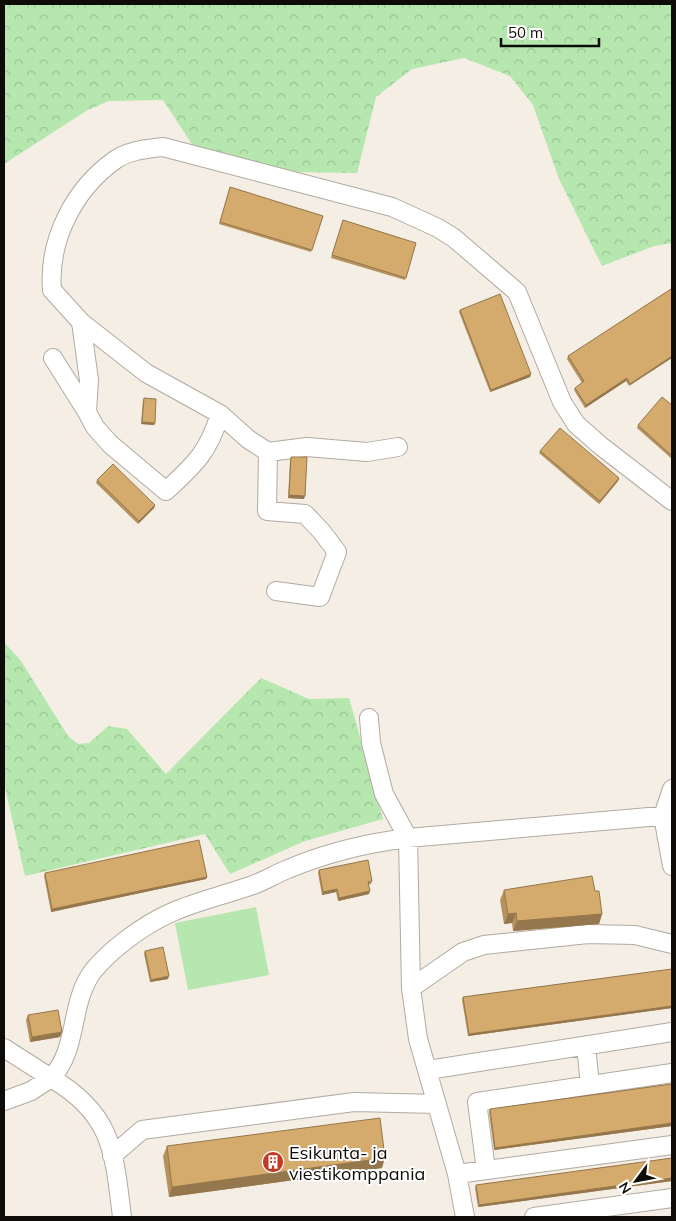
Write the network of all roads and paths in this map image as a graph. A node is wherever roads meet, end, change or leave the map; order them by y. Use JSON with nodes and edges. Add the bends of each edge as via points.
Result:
{"nodes":[{"id":1,"x":81,"y":322,"type":"junction"},
{"id":2,"x":53,"y":358,"type":"dead end"},
{"id":3,"x":87,"y":412,"type":"junction"},
{"id":4,"x":220,"y":414,"type":"junction"},
{"id":5,"x":398,"y":447,"type":"dead end"},
{"id":6,"x":268,"y":452,"type":"junction"},
{"id":7,"x":672,"y":501,"type":"edge"},
{"id":8,"x":276,"y":591,"type":"dead end"},
{"id":9,"x":369,"y":718,"type":"dead end"},
{"id":10,"x":672,"y":789,"type":"edge"},
{"id":11,"x":668,"y":816,"type":"edge"},
{"id":12,"x":408,"y":838,"type":"junction"},
{"id":13,"x":672,"y":866,"type":"edge"},
{"id":14,"x":672,"y":944,"type":"edge"},
{"id":15,"x":411,"y":988,"type":"junction"},
{"id":16,"x":672,"y":1032,"type":"edge"},
{"id":17,"x":586,"y":1046,"type":"junction"},
{"id":18,"x":4,"y":1048,"type":"edge"},
{"id":19,"x":428,"y":1070,"type":"junction"},
{"id":20,"x":672,"y":1073,"type":"edge"},
{"id":21,"x":51,"y":1078,"type":"junction"},
{"id":22,"x":590,"y":1085,"type":"junction"},
{"id":23,"x":4,"y":1101,"type":"edge"},
{"id":24,"x":437,"y":1104,"type":"junction"},
{"id":25,"x":672,"y":1145,"type":"edge"},
{"id":26,"x":112,"y":1156,"type":"junction"},
{"id":27,"x":486,"y":1170,"type":"junction"},
{"id":28,"x":457,"y":1174,"type":"junction"},
{"id":29,"x":672,"y":1198,"type":"edge"},
{"id":30,"x":122,"y":1217,"type":"edge"},
{"id":31,"x":465,"y":1217,"type":"edge"},
{"id":32,"x":534,"y":1217,"type":"edge"}],
"edges":[{"from":1,"to":3,"type":"street","via":[[89,380]]},
{"from":1,"to":4,"type":"street","via":[[146,374]]},
{"from":1,"to":7,"type":"street","via":[[52,290],[52,262],[57,236],[86,187],[116,159],[136,151],[163,147],[392,207],[454,238],[517,292],[562,402],[576,424]]},
{"from":2,"to":3,"type":"street"},
{"from":3,"to":4,"type":"street","via":[[110,444],[166,491],[198,462]]},
{"from":4,"to":6,"type":"street"},
{"from":5,"to":6,"type":"street","via":[[367,452],[307,447]]},
{"from":6,"to":8,"type":"street","via":[[267,511],[305,514],[337,552],[320,597]]},
{"from":9,"to":12,"type":"street","via":[[371,744],[384,794]]},
{"from":10,"to":11,"type":"street"},
{"from":11,"to":12,"type":"street"},
{"from":11,"to":13,"type":"street"},
{"from":12,"to":15,"type":"street"},
{"from":12,"to":21,"type":"street","via":[[367,844],[311,860],[250,886],[175,909],[144,927],[113,950],[92,972],[80,997],[65,1060]]},
{"from":14,"to":15,"type":"street","via":[[635,935],[588,934],[484,944],[463,952]]},
{"from":15,"to":19,"type":"street","via":[[419,1044]]},
{"from":16,"to":17,"type":"street"},
{"from":17,"to":19,"type":"street"},
{"from":17,"to":22,"type":"street"},
{"from":18,"to":21,"type":"street"},
{"from":19,"to":24,"type":"street"},
{"from":20,"to":22,"type":"street"},
{"from":21,"to":23,"type":"street","via":[[31,1091]]},
{"from":21,"to":26,"type":"street","via":[[88,1104],[103,1128]]},
{"from":22,"to":27,"type":"street","via":[[477,1102]]},
{"from":24,"to":26,"type":"street","via":[[354,1102],[142,1130]]},
{"from":24,"to":28,"type":"street"},
{"from":25,"to":27,"type":"street"},
{"from":26,"to":30,"type":"street"},
{"from":27,"to":28,"type":"street"},
{"from":28,"to":31,"type":"street"},
{"from":29,"to":32,"type":"street"}]}
